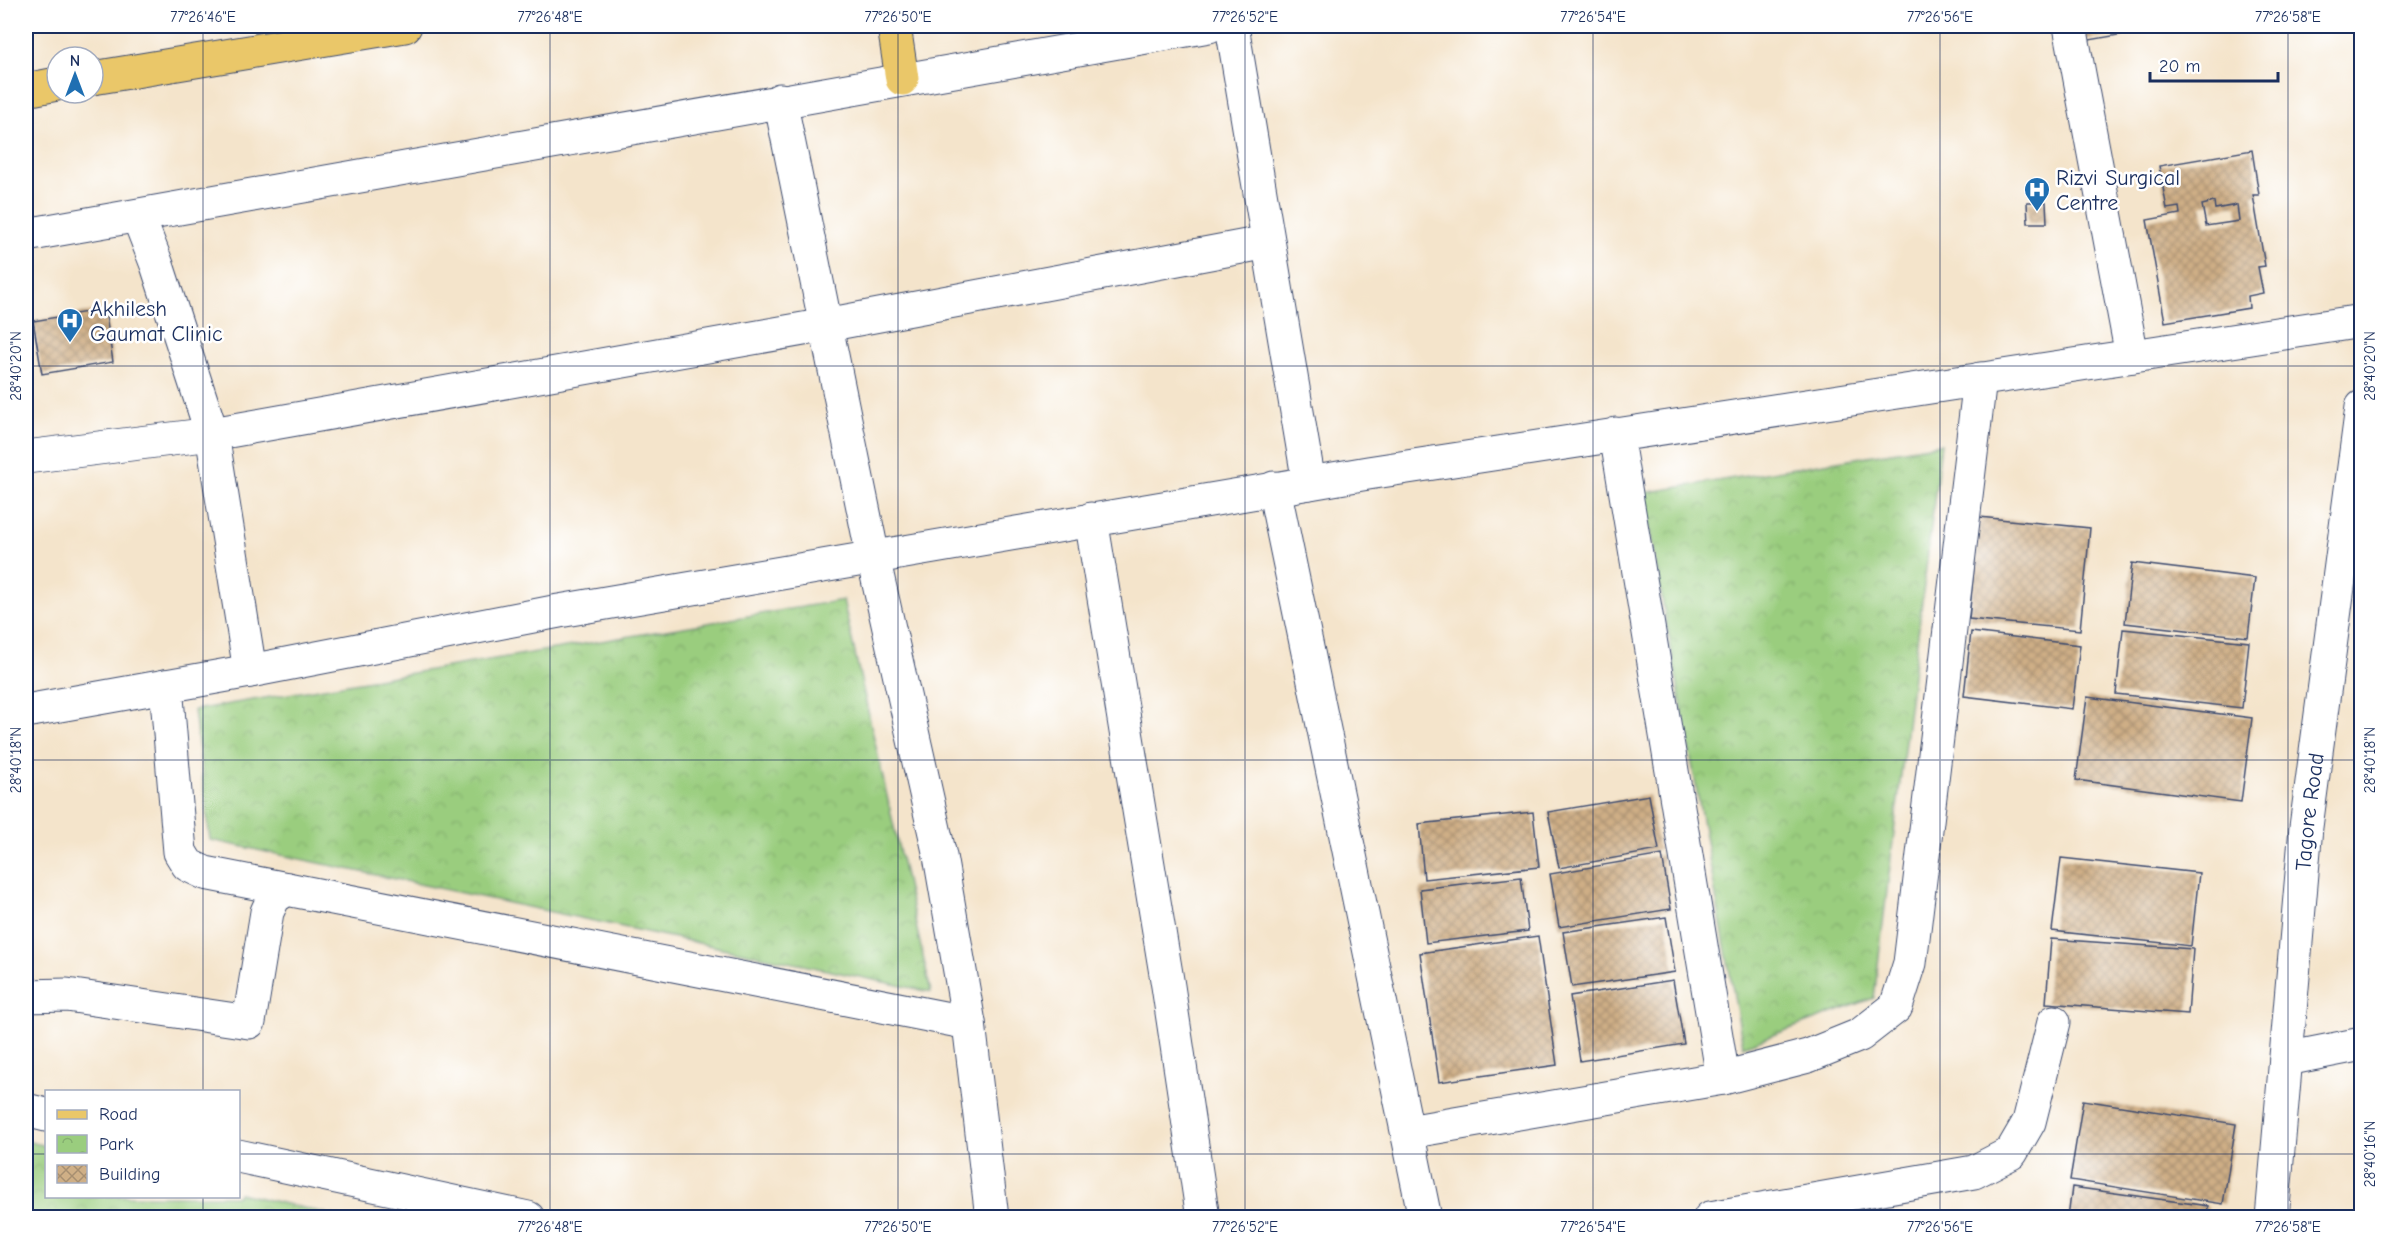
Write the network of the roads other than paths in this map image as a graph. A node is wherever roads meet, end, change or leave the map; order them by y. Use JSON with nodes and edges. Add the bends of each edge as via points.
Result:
{"nodes":[{"id":1,"x":405,"y":26,"type":"edge"},
{"id":2,"x":894,"y":26,"type":"edge"},
{"id":3,"x":1209,"y":26,"type":"edge"},
{"id":4,"x":1232,"y":26,"type":"edge"},
{"id":5,"x":2070,"y":26,"type":"edge"},
{"id":6,"x":105,"y":76,"type":"edge"},
{"id":7,"x":902,"y":79,"type":"junction"},
{"id":8,"x":45,"y":86,"type":"edge"},
{"id":9,"x":26,"y":90,"type":"edge"},
{"id":10,"x":780,"y":100,"type":"junction"},
{"id":11,"x":138,"y":216,"type":"junction"},
{"id":12,"x":26,"y":235,"type":"edge"},
{"id":13,"x":1268,"y":242,"type":"junction"},
{"id":14,"x":2361,"y":321,"type":"edge"},
{"id":15,"x":826,"y":325,"type":"junction"},
{"id":16,"x":2132,"y":356,"type":"junction"},
{"id":17,"x":1980,"y":379,"type":"junction"},
{"id":18,"x":2361,"y":407,"type":"edge"},
{"id":19,"x":212,"y":434,"type":"junction"},
{"id":20,"x":1616,"y":434,"type":"junction"},
{"id":21,"x":26,"y":457,"type":"edge"},
{"id":22,"x":1309,"y":483,"type":"junction"},
{"id":23,"x":1274,"y":488,"type":"junction"},
{"id":24,"x":1091,"y":519,"type":"junction"},
{"id":25,"x":873,"y":557,"type":"junction"},
{"id":26,"x":250,"y":671,"type":"junction"},
{"id":27,"x":166,"y":686,"type":"junction"},
{"id":28,"x":26,"y":711,"type":"edge"},
{"id":29,"x":287,"y":889,"type":"junction"},
{"id":30,"x":26,"y":996,"type":"edge"},
{"id":31,"x":2054,"y":1022,"type":"dead end"},
{"id":32,"x":969,"y":1023,"type":"junction"},
{"id":33,"x":2361,"y":1044,"type":"edge"},
{"id":34,"x":2286,"y":1059,"type":"junction"},
{"id":35,"x":1723,"y":1078,"type":"junction"},
{"id":36,"x":26,"y":1110,"type":"edge"},
{"id":37,"x":45,"y":1115,"type":"edge"},
{"id":38,"x":1408,"y":1132,"type":"junction"},
{"id":39,"x":240,"y":1156,"type":"edge"},
{"id":40,"x":528,"y":1218,"type":"edge"},
{"id":41,"x":992,"y":1218,"type":"edge"},
{"id":42,"x":1203,"y":1218,"type":"edge"},
{"id":43,"x":1425,"y":1218,"type":"edge"},
{"id":44,"x":1710,"y":1218,"type":"edge"},
{"id":45,"x":2272,"y":1218,"type":"edge"}],
"edges":[{"from":1,"to":6,"type":"main road"},
{"from":2,"to":7,"type":"main road"},
{"from":3,"to":7,"type":"street"},
{"from":4,"to":13,"type":"street"},
{"from":5,"to":16,"type":"street"},
{"from":7,"to":10,"type":"street"},
{"from":8,"to":9,"type":"main road"},
{"from":10,"to":11,"type":"street"},
{"from":10,"to":15,"type":"street"},
{"from":11,"to":12,"type":"street"},
{"from":11,"to":19,"type":"street"},
{"from":13,"to":15,"type":"street"},
{"from":13,"to":22,"type":"street"},
{"from":14,"to":16,"type":"street"},
{"from":15,"to":19,"type":"street"},
{"from":15,"to":25,"type":"street"},
{"from":16,"to":17,"type":"street"},
{"from":17,"to":20,"type":"street"},
{"from":17,"to":35,"type":"street","via":[[1910,963],[1896,1007],[1860,1035],[1808,1056]]},
{"from":18,"to":34,"type":"street","name":"Tagore Road","via":[[2306,827]]},
{"from":19,"to":21,"type":"street"},
{"from":19,"to":26,"type":"street"},
{"from":20,"to":22,"type":"street"},
{"from":20,"to":35,"type":"street"},
{"from":22,"to":23,"type":"street"},
{"from":23,"to":24,"type":"street"},
{"from":23,"to":38,"type":"street"},
{"from":24,"to":25,"type":"street"},
{"from":24,"to":42,"type":"street"},
{"from":25,"to":26,"type":"street","via":[[559,611]]},
{"from":25,"to":32,"type":"street","via":[[940,856]]},
{"from":26,"to":27,"type":"street"},
{"from":27,"to":28,"type":"street"},
{"from":27,"to":29,"type":"street","via":[[180,852],[188,866]]},
{"from":29,"to":30,"type":"street","via":[[274,897],[267,912],[249,1022],[67,995]]},
{"from":29,"to":32,"type":"street"},
{"from":31,"to":44,"type":"street","via":[[2029,1122],[2011,1153],[1974,1172]]},
{"from":32,"to":41,"type":"street"},
{"from":33,"to":34,"type":"street"},
{"from":34,"to":45,"type":"street","name":"Tagore Road"},
{"from":35,"to":38,"type":"street"},
{"from":36,"to":37,"type":"street"},
{"from":38,"to":43,"type":"street"},
{"from":39,"to":40,"type":"street"}]}
